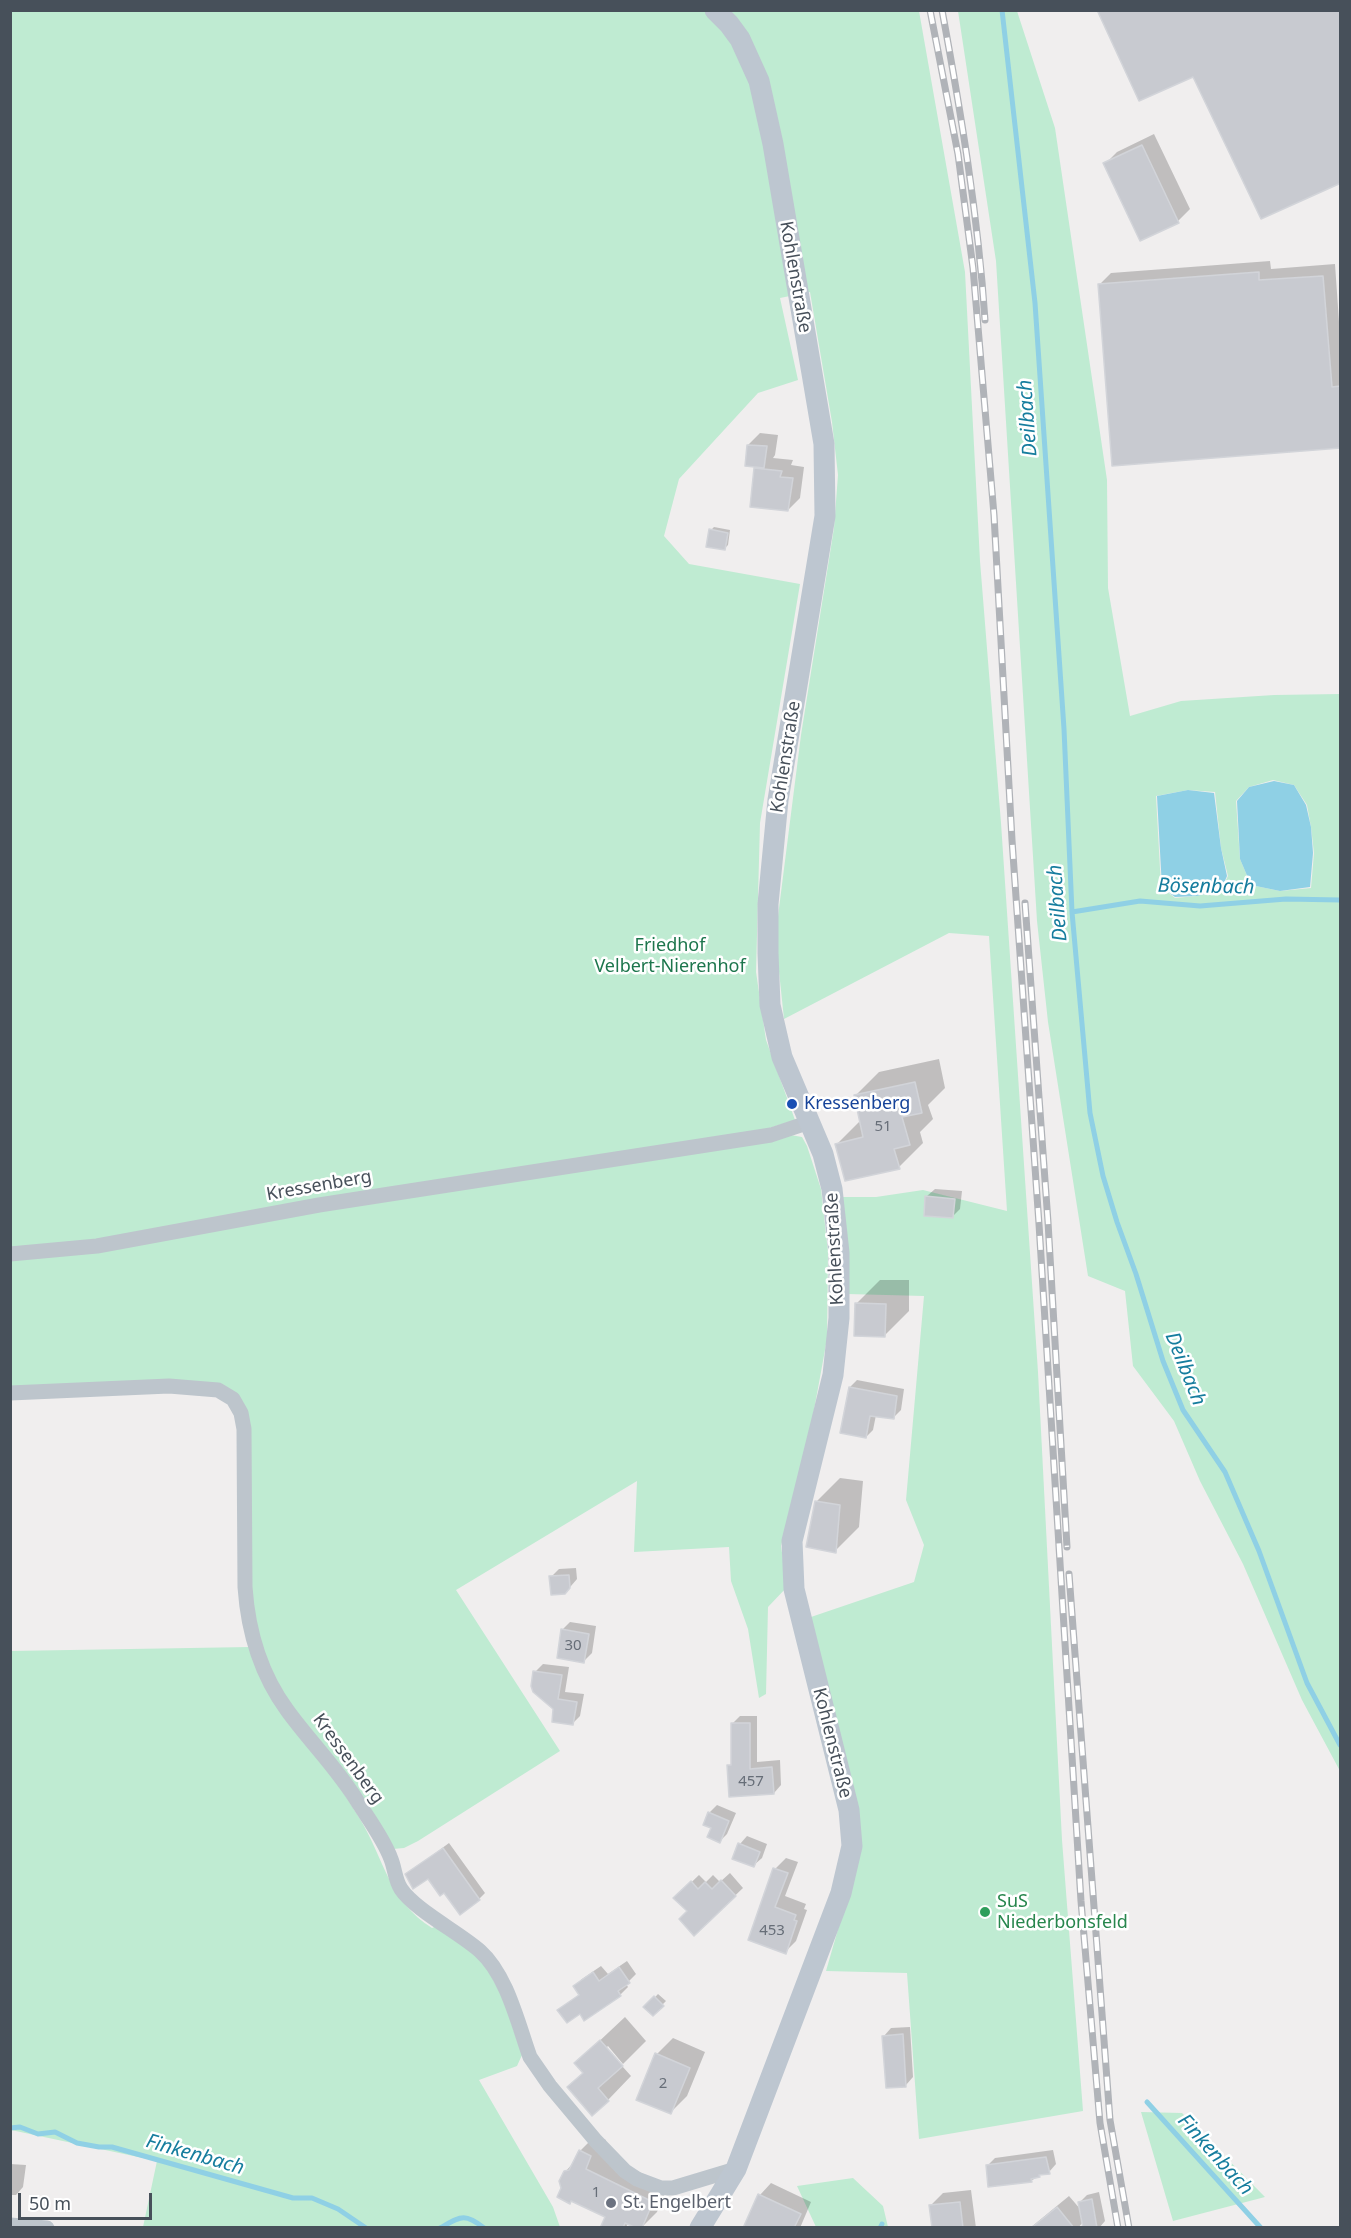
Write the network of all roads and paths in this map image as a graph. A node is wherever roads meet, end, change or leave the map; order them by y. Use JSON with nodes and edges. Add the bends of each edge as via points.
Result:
{"nodes":[{"id":1,"x":715,"y":10,"type":"edge"},
{"id":2,"x":810,"y":1122,"type":"junction"},
{"id":3,"x":10,"y":1254,"type":"edge"},
{"id":4,"x":10,"y":1393,"type":"edge"},
{"id":5,"x":736,"y":2169,"type":"junction"},
{"id":6,"x":10,"y":2225,"type":"edge"},
{"id":7,"x":48,"y":2228,"type":"edge"},
{"id":8,"x":700,"y":2228,"type":"edge"}],
"edges":[{"from":1,"to":2,"type":"main road","name":"Kohlenstraße","via":[[740,39],[759,81],[824,444],[825,516],[778,800],[768,904],[770,1005],[782,1057]]},
{"from":2,"to":3,"type":"street","name":"Kressenberg","via":[[771,1135],[319,1205],[97,1246]]},
{"from":2,"to":5,"type":"main road","name":"Kohlenstraße","via":[[832,1189],[839,1253],[839,1318],[833,1375],[792,1541],[794,1589],[849,1810],[852,1846],[841,1893]]},
{"from":4,"to":5,"type":"street","name":"Kressenberg","via":[[187,1387],[218,1390],[233,1399],[244,1429],[245,1587],[259,1658],[286,1710],[359,1802],[391,1860],[402,1890],[492,1964],[536,2067],[625,2171],[649,2185],[673,2188]]},
{"from":5,"to":8,"type":"main road","name":"Kohlenstraße"},
{"from":6,"to":7,"type":"street"}]}
